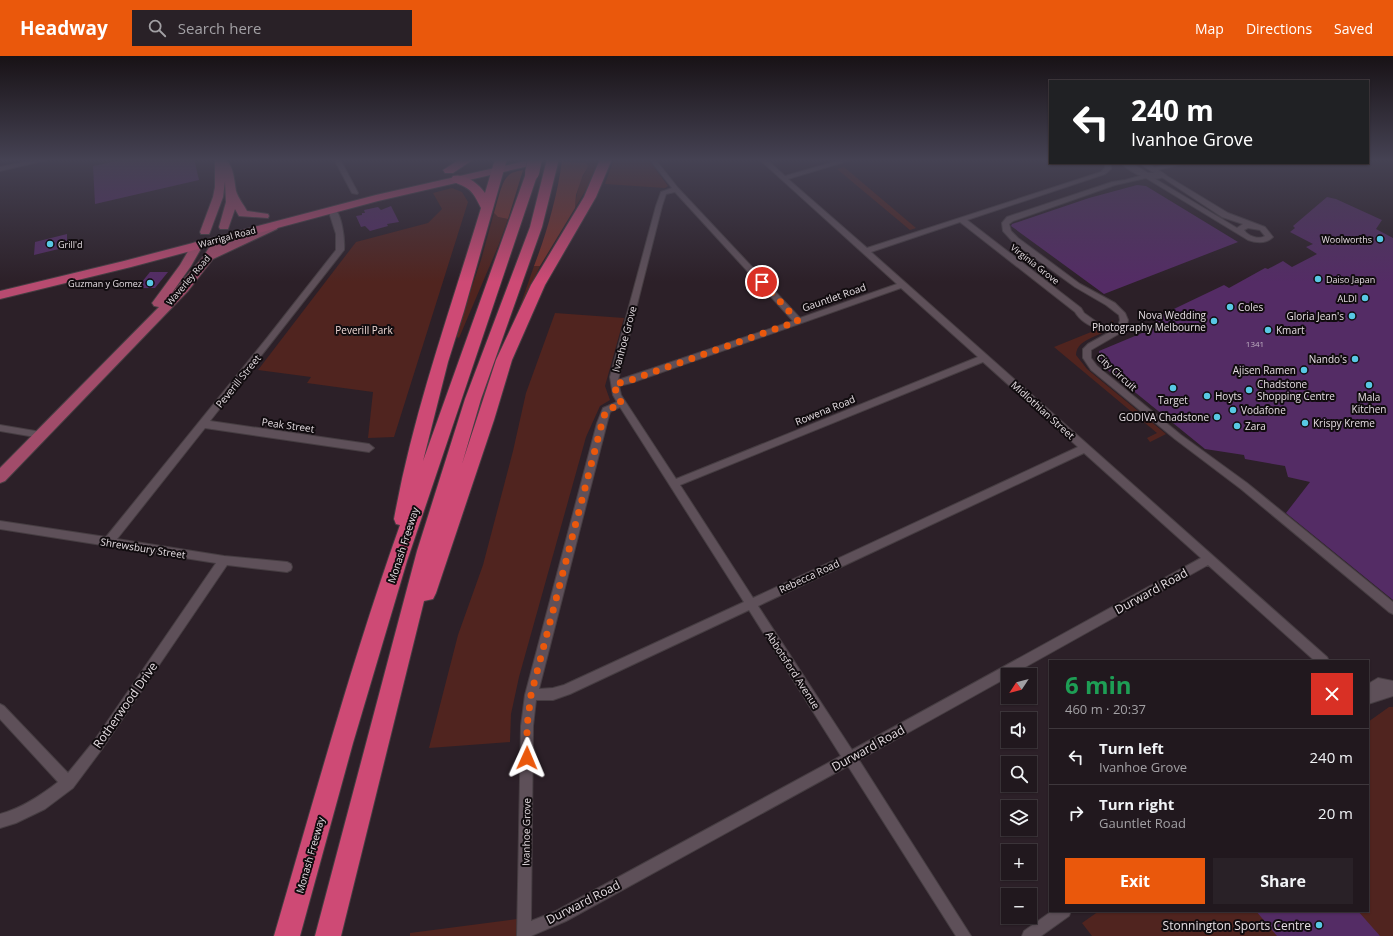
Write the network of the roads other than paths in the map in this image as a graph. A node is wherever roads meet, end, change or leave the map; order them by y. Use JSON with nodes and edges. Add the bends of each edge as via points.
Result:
{"nodes":[{"id":1,"x":217,"y":200,"type":"edge"},
{"id":2,"x":231,"y":200,"type":"edge"},
{"id":3,"x":236,"y":200,"type":"edge"},
{"id":4,"x":327,"y":200,"type":"edge"},
{"id":5,"x":360,"y":200,"type":"edge"},
{"id":6,"x":483,"y":200,"type":"edge"},
{"id":7,"x":488,"y":200,"type":"edge"},
{"id":8,"x":519,"y":200,"type":"edge"},
{"id":9,"x":543,"y":200,"type":"edge"},
{"id":10,"x":588,"y":200,"type":"edge"},
{"id":11,"x":661,"y":200,"type":"edge"},
{"id":12,"x":686,"y":200,"type":"edge"},
{"id":13,"x":809,"y":200,"type":"edge"},
{"id":14,"x":1021,"y":200,"type":"edge"},
{"id":15,"x":1062,"y":200,"type":"edge"},
{"id":16,"x":1187,"y":200,"type":"edge"},
{"id":17,"x":1201,"y":200,"type":"edge"},
{"id":18,"x":487,"y":208,"type":"junction"},
{"id":19,"x":332,"y":209,"type":"junction"},
{"id":20,"x":264,"y":216,"type":"junction"},
{"id":21,"x":290,"y":220,"type":"junction"},
{"id":22,"x":962,"y":220,"type":"junction"},
{"id":23,"x":1252,"y":225,"type":"junction"},
{"id":24,"x":224,"y":227,"type":"junction"},
{"id":25,"x":205,"y":232,"type":"junction"},
{"id":26,"x":1244,"y":235,"type":"junction"},
{"id":27,"x":220,"y":239,"type":"junction"},
{"id":28,"x":197,"y":245,"type":"junction"},
{"id":29,"x":866,"y":251,"type":"junction"},
{"id":30,"x":207,"y":259,"type":"junction"},
{"id":31,"x":903,"y":285,"type":"junction"},
{"id":32,"x":0,"y":286,"type":"edge"},
{"id":33,"x":0,"y":295,"type":"edge"},
{"id":34,"x":798,"y":321,"type":"junction"},
{"id":35,"x":1094,"y":325,"type":"dead end"},
{"id":36,"x":129,"y":345,"type":"junction"},
{"id":37,"x":985,"y":358,"type":"junction"},
{"id":38,"x":614,"y":384,"type":"junction"},
{"id":39,"x":622,"y":404,"type":"junction"},
{"id":40,"x":204,"y":424,"type":"junction"},
{"id":41,"x":0,"y":428,"type":"edge"},
{"id":42,"x":41,"y":434,"type":"junction"},
{"id":43,"x":369,"y":448,"type":"dead end"},
{"id":44,"x":1085,"y":448,"type":"junction"},
{"id":45,"x":0,"y":477,"type":"edge"},
{"id":46,"x":673,"y":484,"type":"junction"},
{"id":47,"x":0,"y":525,"type":"edge"},
{"id":48,"x":108,"y":542,"type":"junction"},
{"id":49,"x":1208,"y":559,"type":"junction"},
{"id":50,"x":224,"y":560,"type":"junction"},
{"id":51,"x":397,"y":561,"type":"junction"},
{"id":52,"x":287,"y":567,"type":"dead end"},
{"id":53,"x":750,"y":603,"type":"junction"},
{"id":54,"x":1393,"y":609,"type":"edge"},
{"id":55,"x":1322,"y":660,"type":"edge"},
{"id":56,"x":398,"y":663,"type":"junction"},
{"id":57,"x":1393,"y":687,"type":"edge"},
{"id":58,"x":1393,"y":690,"type":"edge"},
{"id":59,"x":531,"y":695,"type":"junction"},
{"id":60,"x":1369,"y":696,"type":"edge"},
{"id":61,"x":0,"y":710,"type":"edge"},
{"id":62,"x":850,"y":758,"type":"junction"},
{"id":63,"x":68,"y":783,"type":"junction"},
{"id":64,"x":0,"y":821,"type":"edge"},
{"id":65,"x":1063,"y":912,"type":"edge"},
{"id":66,"x":524,"y":934,"type":"edge"},
{"id":67,"x":287,"y":936,"type":"edge"},
{"id":68,"x":328,"y":936,"type":"edge"},
{"id":69,"x":964,"y":936,"type":"edge"},
{"id":70,"x":1029,"y":936,"type":"edge"}],
"edges":[{"from":1,"to":25,"type":"main road","name":"Waverley Road"},
{"from":2,"to":24,"type":"main road","name":"Waverley Road"},
{"from":3,"to":20,"type":"main road","via":[[243,214]]},
{"from":4,"to":20,"type":"highway","name":"Warrigal Road"},
{"from":5,"to":19,"type":"highway","name":"Warrigal Road"},
{"from":6,"to":18,"type":"highway"},
{"from":7,"to":18,"type":"highway"},
{"from":8,"to":51,"type":"highway","name":"Monash Freeway"},
{"from":9,"to":56,"type":"highway","via":[[536,227],[488,357],[441,502]]},
{"from":10,"to":56,"type":"highway","via":[[538,285],[504,360],[435,569]]},
{"from":11,"to":38,"type":"street","name":"Ivanhoe Grove"},
{"from":12,"to":34,"type":"street"},
{"from":13,"to":29,"type":"street","name":"Midlothian Street"},
{"from":14,"to":22,"type":"street"},
{"from":15,"to":54,"type":"street","name":"City Circuit","via":[[1012,218],[1005,225],[1008,232],[1020,242],[1082,289],[1113,305],[1123,315],[1124,324],[1116,333],[1088,348],[1086,356],[1090,364],[1178,438],[1244,486]]},
{"from":16,"to":26,"type":"street"},
{"from":17,"to":23,"type":"street","via":[[1225,215]]},
{"from":18,"to":51,"type":"highway","via":[[424,419],[408,487]]},
{"from":19,"to":21,"type":"highway","name":"Warrigal Road"},
{"from":19,"to":40,"type":"street","name":"Peverill Street","via":[[337,222],[340,250]]},
{"from":20,"to":24,"type":"highway","name":"Warrigal Road"},
{"from":21,"to":27,"type":"highway","name":"Warrigal Road"},
{"from":21,"to":30,"type":"main road","via":[[218,251]]},
{"from":22,"to":29,"type":"street"},
{"from":22,"to":35,"type":"street","name":"Virginia Grove"},
{"from":23,"to":26,"type":"street","via":[[1241,228]]},
{"from":23,"to":26,"type":"street","via":[[1265,230],[1268,238],[1259,240]]},
{"from":24,"to":25,"type":"highway","name":"Warrigal Road"},
{"from":24,"to":27,"type":"highway","name":"Waverley Road"},
{"from":25,"to":28,"type":"highway","name":"Waverley Road"},
{"from":25,"to":32,"type":"highway","name":"Warrigal Road"},
{"from":27,"to":28,"type":"highway","name":"Warrigal Road"},
{"from":27,"to":30,"type":"main road","name":"Waverley Road"},
{"from":28,"to":33,"type":"highway","name":"Warrigal Road"},
{"from":28,"to":36,"type":"main road","name":"Waverley Road"},
{"from":29,"to":31,"type":"street","name":"Midlothian Street"},
{"from":30,"to":36,"type":"main road","name":"Waverley Road","via":[[184,288]]},
{"from":31,"to":34,"type":"street","name":"Gauntlet Road"},
{"from":31,"to":37,"type":"street","name":"Midlothian Street"},
{"from":34,"to":38,"type":"street","name":"Gauntlet Road"},
{"from":36,"to":42,"type":"main road","name":"Waverley Road"},
{"from":37,"to":44,"type":"street","name":"Midlothian Street"},
{"from":37,"to":46,"type":"street","name":"Rowena Road"},
{"from":38,"to":39,"type":"street","name":"Ivanhoe Grove"},
{"from":39,"to":46,"type":"street","name":"Abbotsford Avenue"},
{"from":39,"to":59,"type":"street","name":"Ivanhoe Grove","via":[[606,410]]},
{"from":40,"to":43,"type":"street","name":"Peak Street"},
{"from":40,"to":48,"type":"street","name":"Peverill Street"},
{"from":41,"to":42,"type":"street"},
{"from":42,"to":45,"type":"main road","name":"Waverley Road"},
{"from":44,"to":49,"type":"street","name":"Midlothian Street"},
{"from":44,"to":53,"type":"street","name":"Rebecca Road"},
{"from":46,"to":53,"type":"street","name":"Abbotsford Avenue"},
{"from":47,"to":48,"type":"street","name":"Shrewsbury Street"},
{"from":48,"to":50,"type":"street","name":"Shrewsbury Street"},
{"from":49,"to":55,"type":"street","name":"Midlothian Street"},
{"from":49,"to":62,"type":"street","name":"Durward Road"},
{"from":50,"to":52,"type":"street","name":"Shrewsbury Street"},
{"from":50,"to":63,"type":"street","name":"Rotherwood Drive","via":[[98,745]]},
{"from":51,"to":67,"type":"highway","name":"Monash Freeway"},
{"from":53,"to":59,"type":"street","name":"Rebecca Road","via":[[566,690],[553,694]]},
{"from":53,"to":62,"type":"street","name":"Abbotsford Avenue"},
{"from":56,"to":68,"type":"highway"},
{"from":57,"to":60,"type":"street","via":[[1378,684],[1372,688]]},
{"from":58,"to":60,"type":"street"},
{"from":59,"to":66,"type":"street","name":"Ivanhoe Grove","via":[[527,726]]},
{"from":61,"to":63,"type":"street"},
{"from":62,"to":66,"type":"street","name":"Durward Road"},
{"from":62,"to":69,"type":"street","name":"Abbotsford Avenue"},
{"from":63,"to":64,"type":"street","name":"Rotherwood Drive","via":[[40,804]]},
{"from":65,"to":70,"type":"street"}]}
